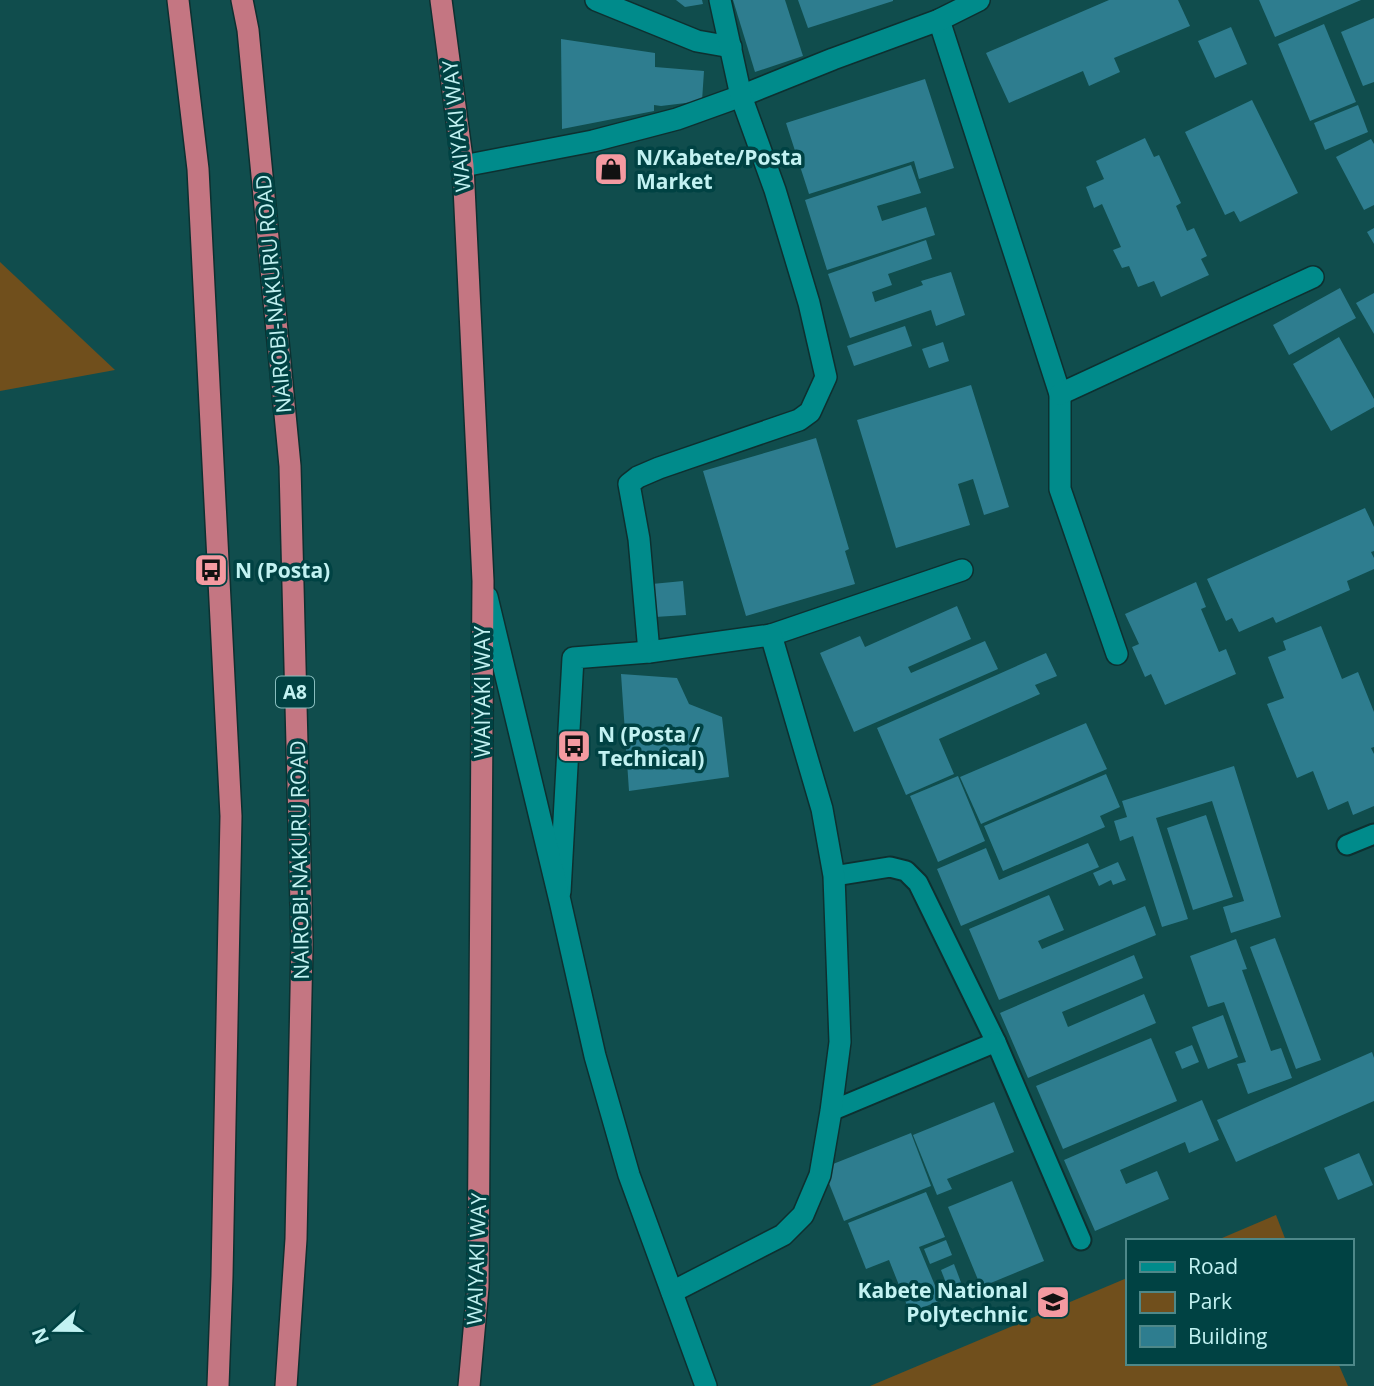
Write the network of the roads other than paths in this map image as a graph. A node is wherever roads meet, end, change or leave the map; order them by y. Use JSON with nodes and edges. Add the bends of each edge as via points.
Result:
{"nodes":[{"id":1,"x":178,"y":0,"type":"edge"},
{"id":2,"x":242,"y":0,"type":"edge"},
{"id":3,"x":441,"y":0,"type":"edge"},
{"id":4,"x":596,"y":0,"type":"edge"},
{"id":5,"x":720,"y":0,"type":"edge"},
{"id":6,"x":979,"y":0,"type":"edge"},
{"id":7,"x":939,"y":20,"type":"junction"},
{"id":8,"x":731,"y":47,"type":"junction"},
{"id":9,"x":741,"y":96,"type":"junction"},
{"id":10,"x":463,"y":166,"type":"junction"},
{"id":11,"x":1312,"y":277,"type":"dead end"},
{"id":12,"x":1060,"y":394,"type":"junction"},
{"id":13,"x":962,"y":570,"type":"dead end"},
{"id":14,"x":483,"y":581,"type":"junction"},
{"id":15,"x":771,"y":635,"type":"junction"},
{"id":16,"x":649,"y":652,"type":"junction"},
{"id":17,"x":1117,"y":654,"type":"dead end"},
{"id":18,"x":1374,"y":834,"type":"edge"},
{"id":19,"x":1347,"y":845,"type":"dead end"},
{"id":20,"x":834,"y":876,"type":"junction"},
{"id":21,"x":560,"y":901,"type":"junction"},
{"id":22,"x":996,"y":1042,"type":"junction"},
{"id":23,"x":831,"y":1111,"type":"junction"},
{"id":24,"x":1081,"y":1240,"type":"dead end"},
{"id":25,"x":672,"y":1292,"type":"junction"},
{"id":26,"x":218,"y":1386,"type":"edge"},
{"id":27,"x":286,"y":1386,"type":"edge"},
{"id":28,"x":469,"y":1386,"type":"edge"},
{"id":29,"x":706,"y":1386,"type":"edge"}],
"edges":[{"from":1,"to":26,"type":"highway","via":[[198,169],[231,816]]},
{"from":2,"to":27,"type":"highway","name":"NAIROBI-NAKURU ROAD","number":"A8","via":[[290,466],[302,944],[296,1239]]},
{"from":3,"to":10,"type":"highway","name":"WAIYAKI WAY"},
{"from":4,"to":8,"type":"street","via":[[697,41]]},
{"from":5,"to":8,"type":"street"},
{"from":6,"to":7,"type":"street"},
{"from":7,"to":9,"type":"street"},
{"from":7,"to":12,"type":"street"},
{"from":8,"to":9,"type":"street"},
{"from":9,"to":10,"type":"street","via":[[593,141]]},
{"from":9,"to":16,"type":"street","via":[[775,190],[826,377],[810,412],[799,420],[659,468],[629,484]]},
{"from":10,"to":14,"type":"highway","name":"WAIYAKI WAY"},
{"from":11,"to":12,"type":"street"},
{"from":12,"to":17,"type":"street","via":[[1060,489]]},
{"from":13,"to":15,"type":"street"},
{"from":14,"to":21,"type":"street"},
{"from":14,"to":28,"type":"highway","name":"WAIYAKI WAY","via":[[478,1287]]},
{"from":15,"to":16,"type":"street"},
{"from":15,"to":20,"type":"street","via":[[821,809]]},
{"from":16,"to":21,"type":"street","via":[[573,658]]},
{"from":18,"to":19,"type":"lane"},
{"from":20,"to":22,"type":"lane","via":[[890,867],[912,876]]},
{"from":20,"to":23,"type":"street","via":[[840,1042]]},
{"from":21,"to":25,"type":"street","via":[[602,1082],[629,1175]]},
{"from":22,"to":23,"type":"lane"},
{"from":22,"to":24,"type":"lane"},
{"from":23,"to":25,"type":"street","via":[[820,1175],[803,1215],[783,1235]]},
{"from":25,"to":29,"type":"street"}]}
